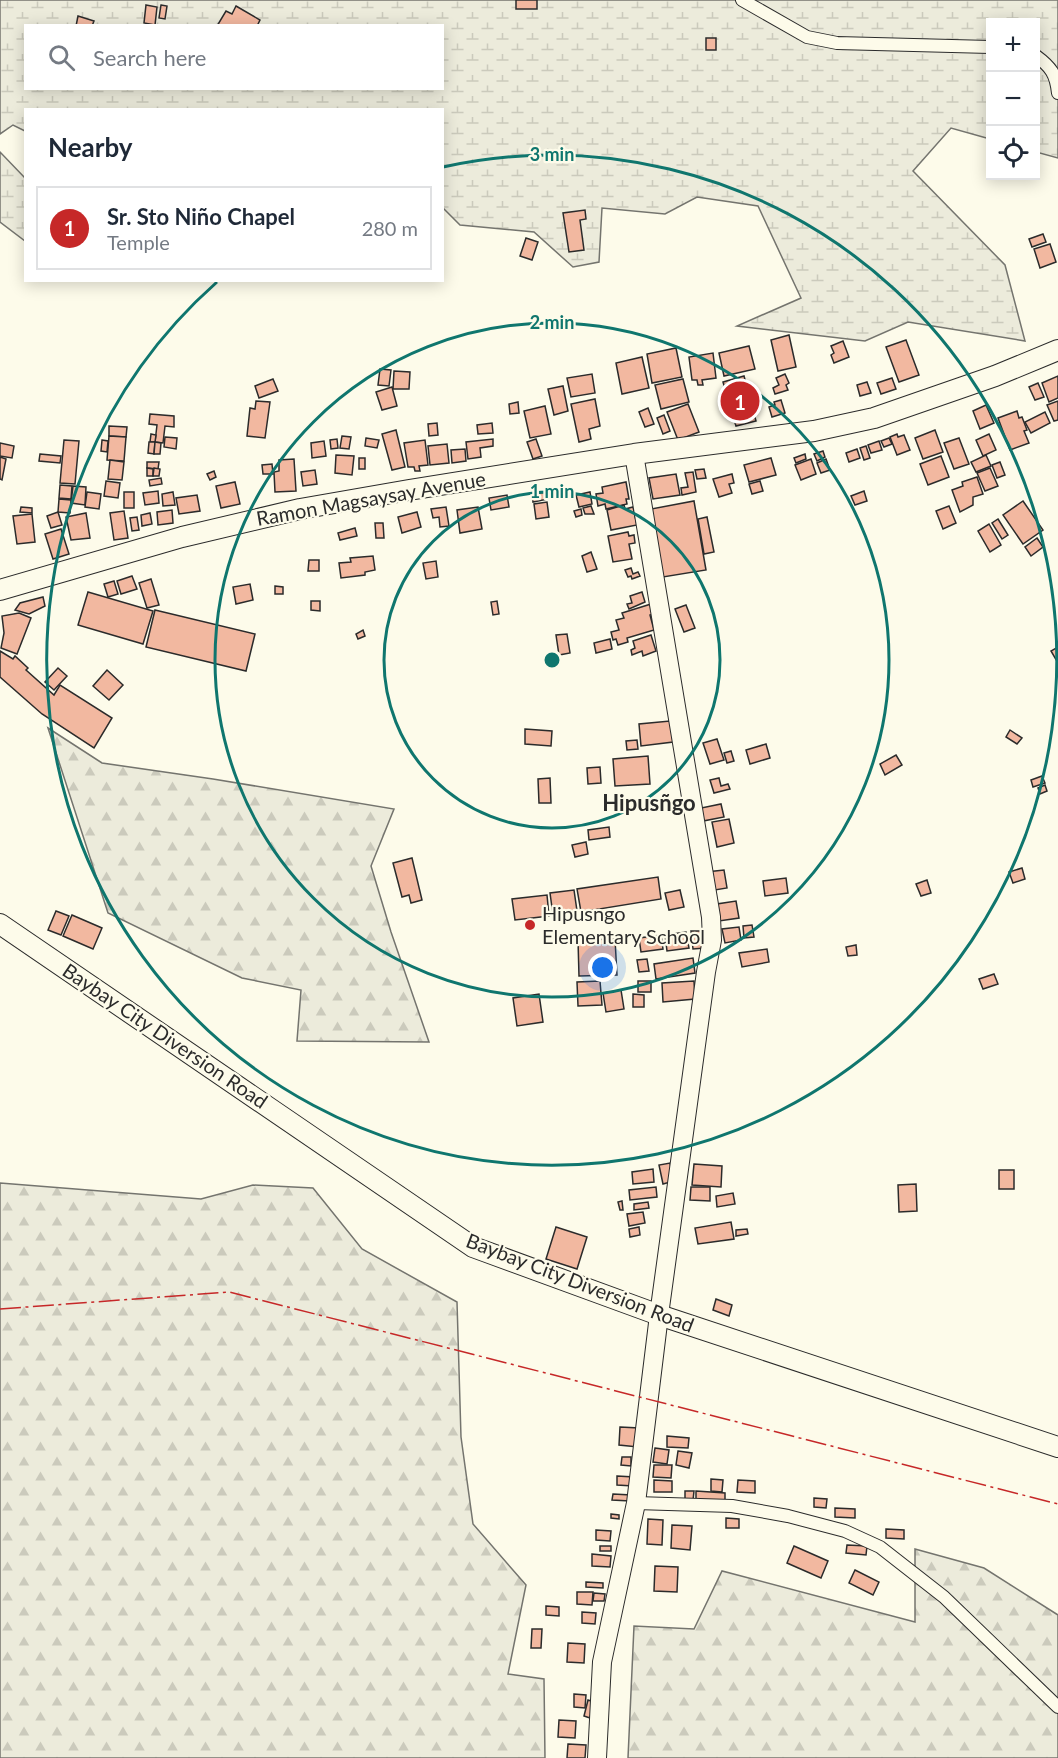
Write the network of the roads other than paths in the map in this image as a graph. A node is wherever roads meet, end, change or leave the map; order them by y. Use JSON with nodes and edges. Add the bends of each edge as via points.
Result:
{"nodes":[{"id":1,"x":742,"y":0,"type":"edge"},
{"id":2,"x":986,"y":47,"type":"edge"},
{"id":3,"x":1040,"y":59,"type":"edge"},
{"id":4,"x":1058,"y":93,"type":"edge"},
{"id":5,"x":1058,"y":350,"type":"edge"},
{"id":6,"x":634,"y":454,"type":"junction"},
{"id":7,"x":0,"y":590,"type":"edge"},
{"id":8,"x":0,"y":924,"type":"edge"},
{"id":9,"x":659,"y":1315,"type":"junction"},
{"id":10,"x":1058,"y":1447,"type":"edge"},
{"id":11,"x":636,"y":1503,"type":"junction"},
{"id":12,"x":1058,"y":1707,"type":"edge"},
{"id":13,"x":597,"y":1758,"type":"edge"}],
"edges":[{"from":1,"to":2,"type":"street","via":[[819,41]]},
{"from":3,"to":4,"type":"street","via":[[1056,76]]},
{"from":5,"to":6,"type":"main road","name":"Ramon Magsaysay Avenue","via":[[874,418],[814,431]]},
{"from":6,"to":7,"type":"main road","name":"Ramon Magsaysay Avenue","via":[[300,509],[182,537]]},
{"from":6,"to":9,"type":"street","via":[[712,940]]},
{"from":8,"to":9,"type":"main road","name":"Baybay City Diversion Road","via":[[473,1247]]},
{"from":9,"to":10,"type":"main road","name":"Baybay City Diversion Road"},
{"from":9,"to":11,"type":"street"},
{"from":11,"to":12,"type":"street","via":[[732,1506],[788,1516],[845,1531],[880,1547],[944,1597]]},
{"from":11,"to":13,"type":"street","via":[[602,1662]]}]}
